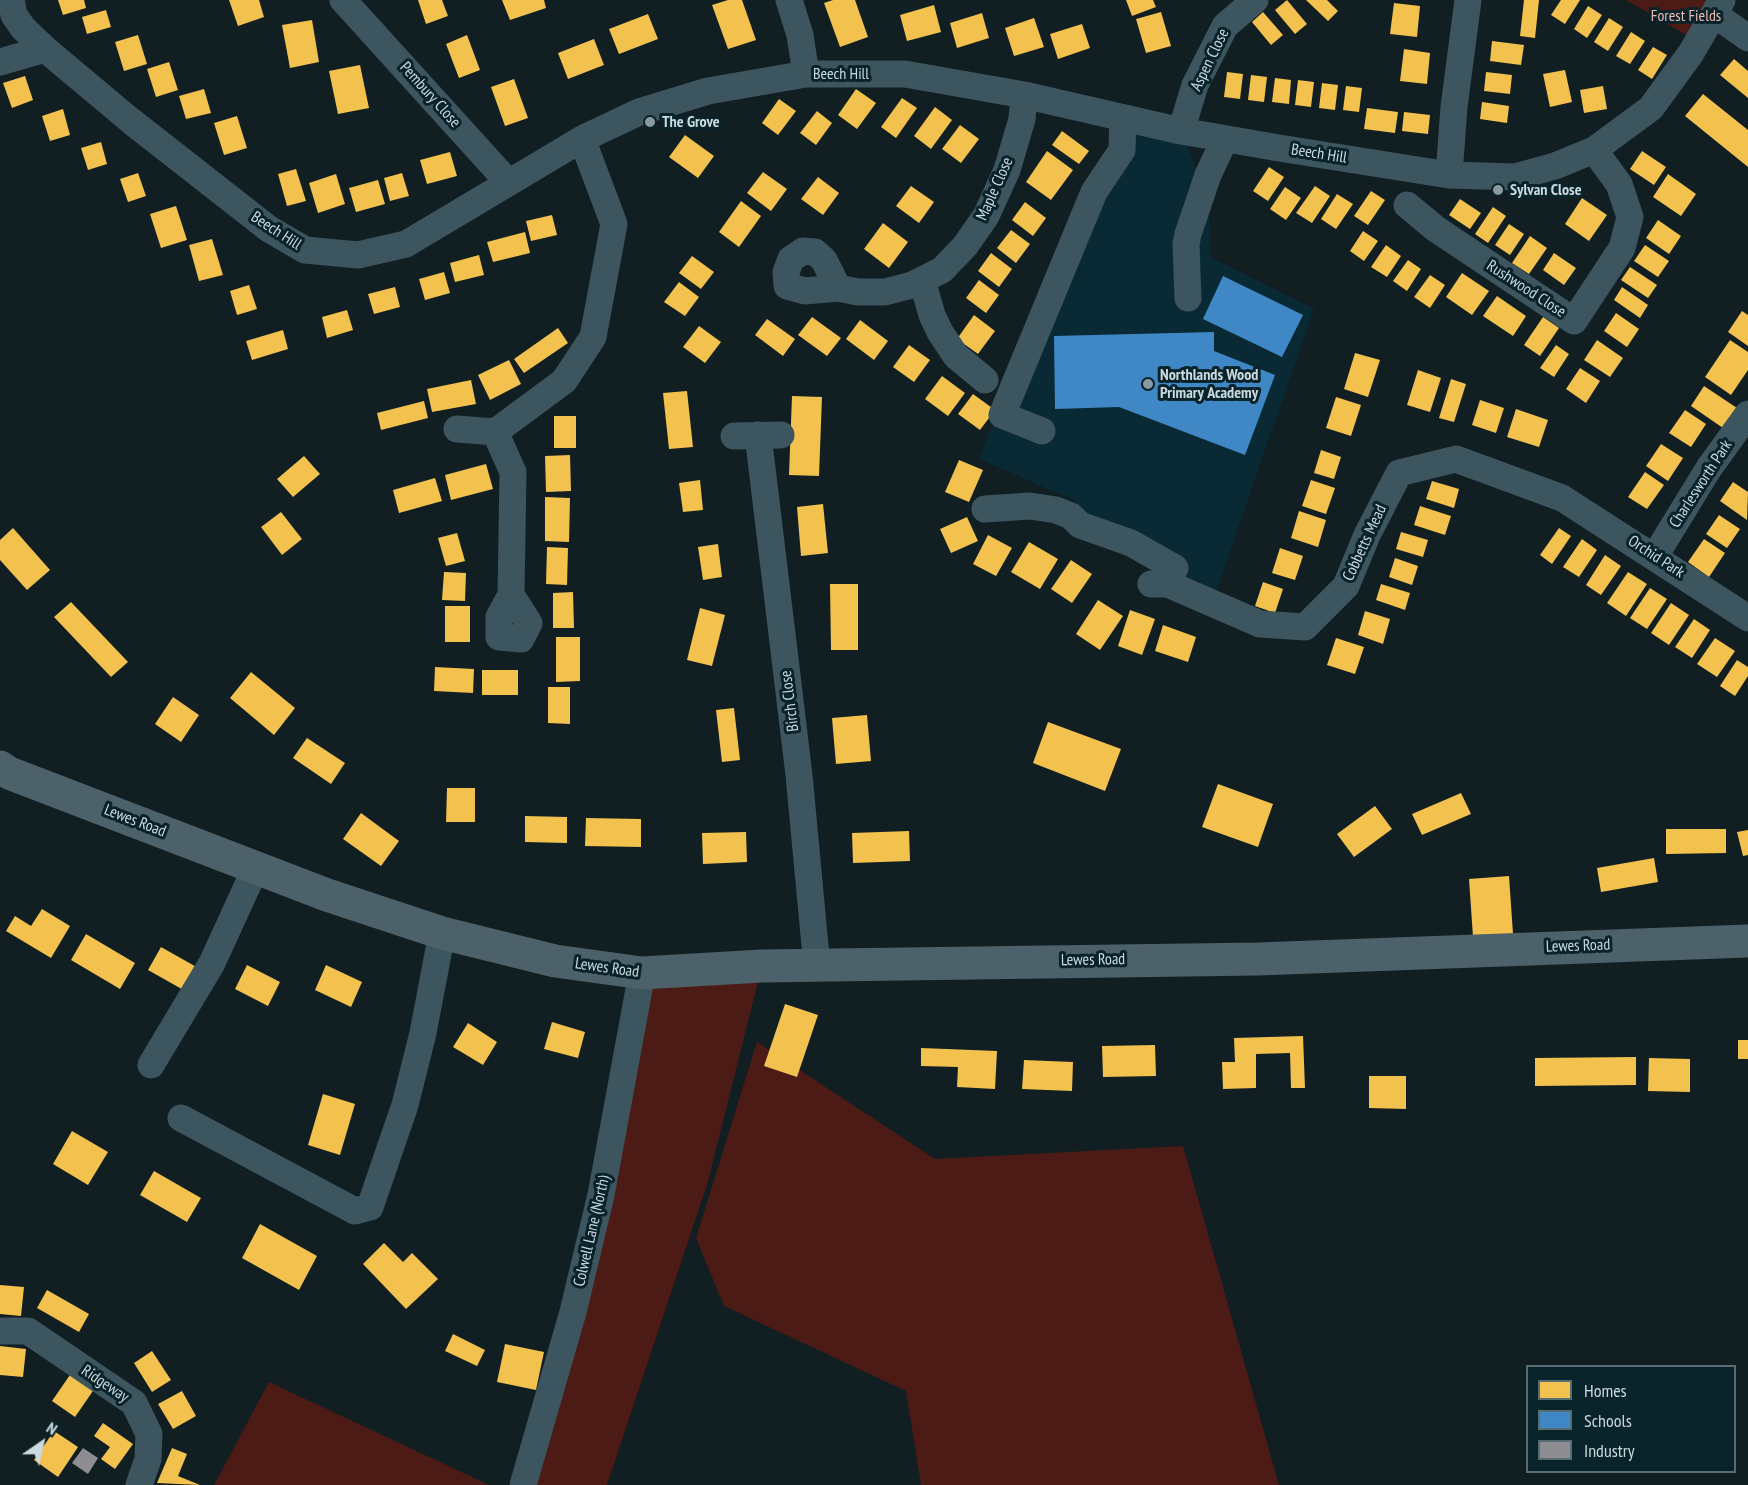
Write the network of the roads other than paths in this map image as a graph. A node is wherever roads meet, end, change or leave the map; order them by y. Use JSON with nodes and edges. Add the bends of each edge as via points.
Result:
{"nodes":[{"id":1,"x":11,"y":0,"type":"edge"},
{"id":2,"x":789,"y":0,"type":"edge"},
{"id":3,"x":1255,"y":0,"type":"edge"},
{"id":4,"x":1468,"y":0,"type":"edge"},
{"id":5,"x":351,"y":3,"type":"edge"},
{"id":6,"x":1718,"y":7,"type":"edge"},
{"id":7,"x":1748,"y":38,"type":"edge"},
{"id":8,"x":45,"y":49,"type":"junction"},
{"id":9,"x":0,"y":63,"type":"edge"},
{"id":10,"x":806,"y":74,"type":"junction"},
{"id":11,"x":1024,"y":95,"type":"junction"},
{"id":12,"x":1123,"y":118,"type":"junction"},
{"id":13,"x":1181,"y":131,"type":"junction"},
{"id":14,"x":582,"y":139,"type":"junction"},
{"id":15,"x":1225,"y":139,"type":"junction"},
{"id":16,"x":1594,"y":150,"type":"junction"},
{"id":17,"x":1449,"y":175,"type":"junction"},
{"id":18,"x":508,"y":182,"type":"junction"},
{"id":19,"x":1407,"y":205,"type":"dead end"},
{"id":20,"x":922,"y":280,"type":"junction"},
{"id":21,"x":838,"y":288,"type":"dead end"},
{"id":22,"x":1188,"y":298,"type":"dead end"},
{"id":23,"x":985,"y":380,"type":"dead end"},
{"id":24,"x":1748,"y":414,"type":"edge"},
{"id":25,"x":457,"y":429,"type":"dead end"},
{"id":26,"x":1042,"y":431,"type":"dead end"},
{"id":27,"x":495,"y":432,"type":"junction"},
{"id":28,"x":758,"y":435,"type":"dead end"},
{"id":29,"x":1562,"y":498,"type":"joint"},
{"id":30,"x":985,"y":509,"type":"dead end"},
{"id":31,"x":1655,"y":556,"type":"junction"},
{"id":32,"x":511,"y":595,"type":"dead end"},
{"id":33,"x":1748,"y":618,"type":"edge"},
{"id":34,"x":3,"y":773,"type":"edge"},
{"id":35,"x":256,"y":867,"type":"junction"},
{"id":36,"x":442,"y":933,"type":"junction"},
{"id":37,"x":1748,"y":941,"type":"edge"},
{"id":38,"x":817,"y":967,"type":"junction"},
{"id":39,"x":642,"y":974,"type":"junction"},
{"id":40,"x":151,"y":1065,"type":"dead end"},
{"id":41,"x":181,"y":1118,"type":"dead end"},
{"id":42,"x":0,"y":1331,"type":"edge"},
{"id":43,"x":139,"y":1485,"type":"edge"},
{"id":44,"x":523,"y":1485,"type":"edge"}],
"edges":[{"from":1,"to":8,"type":"street","name":"Beech Hill","via":[[14,15],[23,28]]},
{"from":2,"to":10,"type":"street"},
{"from":3,"to":13,"type":"street","name":"Aspen Close","via":[[1225,26],[1196,85]]},
{"from":4,"to":17,"type":"street"},
{"from":5,"to":18,"type":"street","name":"Pembury Close"},
{"from":6,"to":7,"type":"street"},
{"from":6,"to":16,"type":"street","name":"Beech Hill","via":[[1651,108]]},
{"from":8,"to":9,"type":"street"},
{"from":8,"to":18,"type":"street","name":"Beech Hill","via":[[269,229],[305,250],[358,255],[406,244]]},
{"from":10,"to":11,"type":"street","name":"Beech Hill","via":[[905,74]]},
{"from":10,"to":14,"type":"street","name":"Beech Hill","via":[[708,92],[639,112]]},
{"from":11,"to":12,"type":"street","name":"Beech Hill"},
{"from":11,"to":20,"type":"street","name":"Maple Close","via":[[1022,119],[1006,170],[986,216],[942,270]]},
{"from":12,"to":13,"type":"street","name":"Beech Hill"},
{"from":12,"to":26,"type":"street","via":[[1122,150],[1094,192],[1002,416]]},
{"from":13,"to":15,"type":"street","name":"Beech Hill"},
{"from":14,"to":18,"type":"street","name":"Beech Hill"},
{"from":14,"to":27,"type":"street","via":[[614,224],[593,337],[564,381]]},
{"from":15,"to":17,"type":"street","name":"Beech Hill"},
{"from":15,"to":22,"type":"street","via":[[1188,234]]},
{"from":16,"to":17,"type":"street","name":"Beech Hill","via":[[1515,177]]},
{"from":16,"to":19,"type":"street","name":"Rushwood Close","via":[[1619,184],[1630,218],[1623,248],[1574,321],[1436,229]]},
{"from":20,"to":21,"type":"street","name":"Maple Close","via":[[885,292]]},
{"from":20,"to":23,"type":"street","via":[[940,332],[956,356]]},
{"from":24,"to":31,"type":"street","name":"Charlesworth Park"},
{"from":25,"to":27,"type":"street"},
{"from":27,"to":32,"type":"street","via":[[513,472]]},
{"from":28,"to":38,"type":"street","name":"Birch Close","via":[[799,775]]},
{"from":29,"to":30,"type":"street","name":"Cobbetts Mead","via":[[1456,459],[1399,473],[1346,586],[1305,627],[1260,624],[1160,584],[1175,568],[1131,543],[1080,525],[1071,516],[1030,506]]},
{"from":29,"to":31,"type":"street","name":"Orchid Park"},
{"from":31,"to":33,"type":"street","name":"Orchid Park"},
{"from":34,"to":35,"type":"highway","name":"Lewes Road"},
{"from":35,"to":36,"type":"highway","name":"Lewes Road"},
{"from":35,"to":40,"type":"street","via":[[212,963]]},
{"from":36,"to":39,"type":"highway","name":"Lewes Road","via":[[555,961]]},
{"from":36,"to":41,"type":"street","via":[[405,1105],[370,1207],[355,1210]]},
{"from":37,"to":38,"type":"highway","name":"Lewes Road","via":[[1258,959]]},
{"from":38,"to":39,"type":"highway","name":"Lewes Road","via":[[762,966]]},
{"from":39,"to":44,"type":"street","name":"Colwell Lane (North)","via":[[602,1195]]},
{"from":42,"to":43,"type":"street","name":"Ridgeway","via":[[28,1331],[134,1403],[149,1434],[148,1459]]}]}
